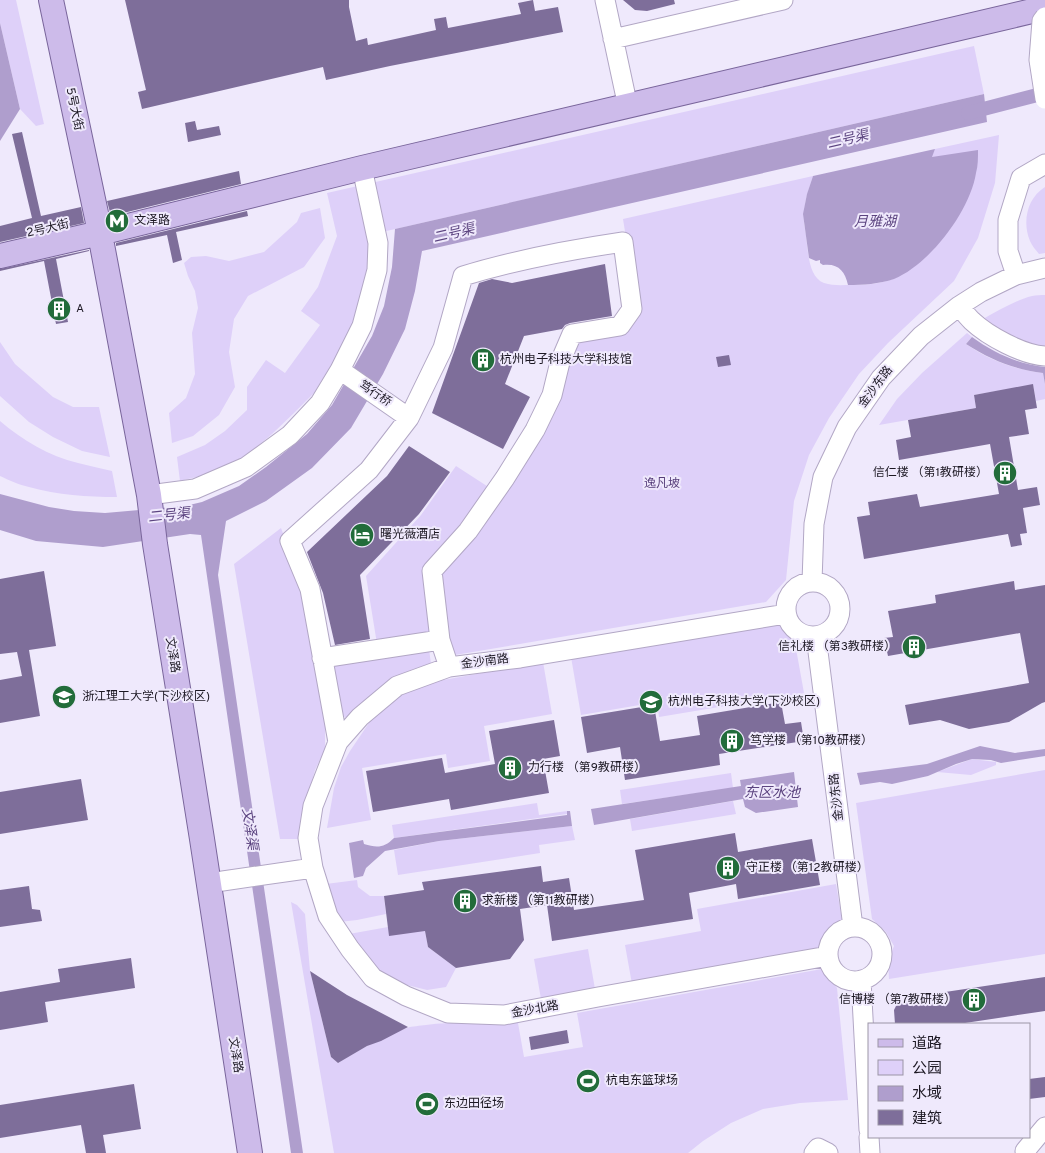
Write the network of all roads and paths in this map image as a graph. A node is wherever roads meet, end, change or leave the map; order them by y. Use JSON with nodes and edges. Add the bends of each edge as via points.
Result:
{"nodes":[{"id":1,"x":51,"y":0,"type":"edge"},
{"id":2,"x":605,"y":0,"type":"edge"},
{"id":3,"x":783,"y":0,"type":"edge"},
{"id":4,"x":1021,"y":0,"type":"edge"},
{"id":5,"x":1045,"y":8,"type":"edge"},
{"id":6,"x":1045,"y":17,"type":"edge"},
{"id":7,"x":613,"y":39,"type":"junction"},
{"id":8,"x":1045,"y":99,"type":"edge"},
{"id":9,"x":626,"y":100,"type":"junction"},
{"id":10,"x":1045,"y":164,"type":"edge"},
{"id":11,"x":362,"y":168,"type":"junction"},
{"id":12,"x":98,"y":225,"type":"junction"},
{"id":13,"x":0,"y":240,"type":"edge"},
{"id":14,"x":0,"y":256,"type":"edge"},
{"id":15,"x":1045,"y":268,"type":"edge"},
{"id":16,"x":1016,"y":275,"type":"junction"},
{"id":17,"x":959,"y":306,"type":"junction"},
{"id":18,"x":1045,"y":356,"type":"edge"},
{"id":19,"x":342,"y":372,"type":"junction"},
{"id":20,"x":410,"y":418,"type":"junction"},
{"id":21,"x":149,"y":498,"type":"junction"},
{"id":22,"x":812,"y":582,"type":"junction"},
{"id":23,"x":786,"y":614,"type":"junction"},
{"id":24,"x":816,"y":636,"type":"junction"},
{"id":25,"x":440,"y":640,"type":"junction"},
{"id":26,"x":322,"y":658,"type":"junction"},
{"id":27,"x":449,"y":667,"type":"junction"},
{"id":28,"x":338,"y":742,"type":"junction"},
{"id":29,"x":313,"y":868,"type":"junction"},
{"id":30,"x":209,"y":883,"type":"junction"},
{"id":31,"x":853,"y":927,"type":"junction"},
{"id":32,"x":828,"y":956,"type":"junction"},
{"id":33,"x":861,"y":980,"type":"junction"},
{"id":34,"x":868,"y":1111,"type":"edge"},
{"id":35,"x":1045,"y":1127,"type":"edge"},
{"id":36,"x":869,"y":1138,"type":"edge"},
{"id":37,"x":1022,"y":1152,"type":"edge"},
{"id":38,"x":250,"y":1153,"type":"edge"},
{"id":39,"x":814,"y":1153,"type":"edge"},
{"id":40,"x":828,"y":1153,"type":"edge"},
{"id":41,"x":870,"y":1153,"type":"edge"}],
"edges":[{"from":1,"to":12,"type":"main road","name":"5号大街"},
{"from":2,"to":7,"type":"street"},
{"from":3,"to":7,"type":"street"},
{"from":4,"to":9,"type":"main road"},
{"from":5,"to":9,"type":"main road"},
{"from":6,"to":8,"type":"street","bridge":true,"via":[[1039,60]]},
{"from":7,"to":9,"type":"street"},
{"from":9,"to":11,"type":"main road"},
{"from":9,"to":12,"type":"main road"},
{"from":10,"to":16,"type":"street","via":[[1021,178],[1008,220],[1008,251]]},
{"from":11,"to":12,"type":"main road"},
{"from":11,"to":19,"type":"street","via":[[378,243],[376,270],[362,326]]},
{"from":12,"to":13,"type":"main road","name":"2号大街"},
{"from":12,"to":14,"type":"main road"},
{"from":12,"to":21,"type":"main road","name":"文泽路"},
{"from":15,"to":16,"type":"street","name":"金沙东路"},
{"from":16,"to":17,"type":"street","name":"金沙东路"},
{"from":17,"to":18,"type":"street","via":[[973,322],[1005,344]]},
{"from":17,"to":22,"type":"street","name":"金沙东路","via":[[921,336],[881,378],[847,427],[823,477],[814,524]]},
{"from":19,"to":20,"type":"street","name":"笃行桥"},
{"from":19,"to":21,"type":"street","via":[[320,403],[290,434],[246,467],[195,489]]},
{"from":20,"to":25,"type":"street","via":[[443,348],[463,276],[494,266],[622,242],[632,309],[620,326],[572,334],[560,362],[552,395],[535,430],[468,531],[432,571]]},
{"from":20,"to":26,"type":"street","via":[[369,470],[290,541],[310,589]]},
{"from":21,"to":30,"type":"main road","name":"文泽路"},
{"from":22,"to":23,"type":"street","via":[[795,589],[786,604]]},
{"from":22,"to":24,"type":"street","via":[[829,587],[835,593],[840,610],[835,626]]},
{"from":23,"to":24,"type":"street","via":[[795,630]]},
{"from":23,"to":27,"type":"street","name":"金沙南路"},
{"from":24,"to":31,"type":"street","name":"金沙东路"},
{"from":25,"to":26,"type":"street"},
{"from":25,"to":27,"type":"street"},
{"from":26,"to":28,"type":"street"},
{"from":27,"to":28,"type":"street","name":"金沙南路","via":[[397,686],[360,717]]},
{"from":28,"to":29,"type":"street","name":"金沙南路","via":[[313,806],[308,838]]},
{"from":29,"to":30,"type":"street"},
{"from":29,"to":32,"type":"street","name":"金沙北路","via":[[328,916],[373,978],[448,1013],[504,1015]]},
{"from":30,"to":38,"type":"main road","name":"文泽路"},
{"from":31,"to":32,"type":"street","via":[[839,932],[832,939]]},
{"from":31,"to":33,"type":"street","via":[[872,933],[881,948],[880,964],[875,972]]},
{"from":32,"to":33,"type":"street","via":[[836,973],[852,981]]},
{"from":33,"to":34,"type":"street"},
{"from":35,"to":37,"type":"street"},
{"from":36,"to":41,"type":"street"},
{"from":39,"to":40,"type":"street","via":[[818,1148]]}]}
